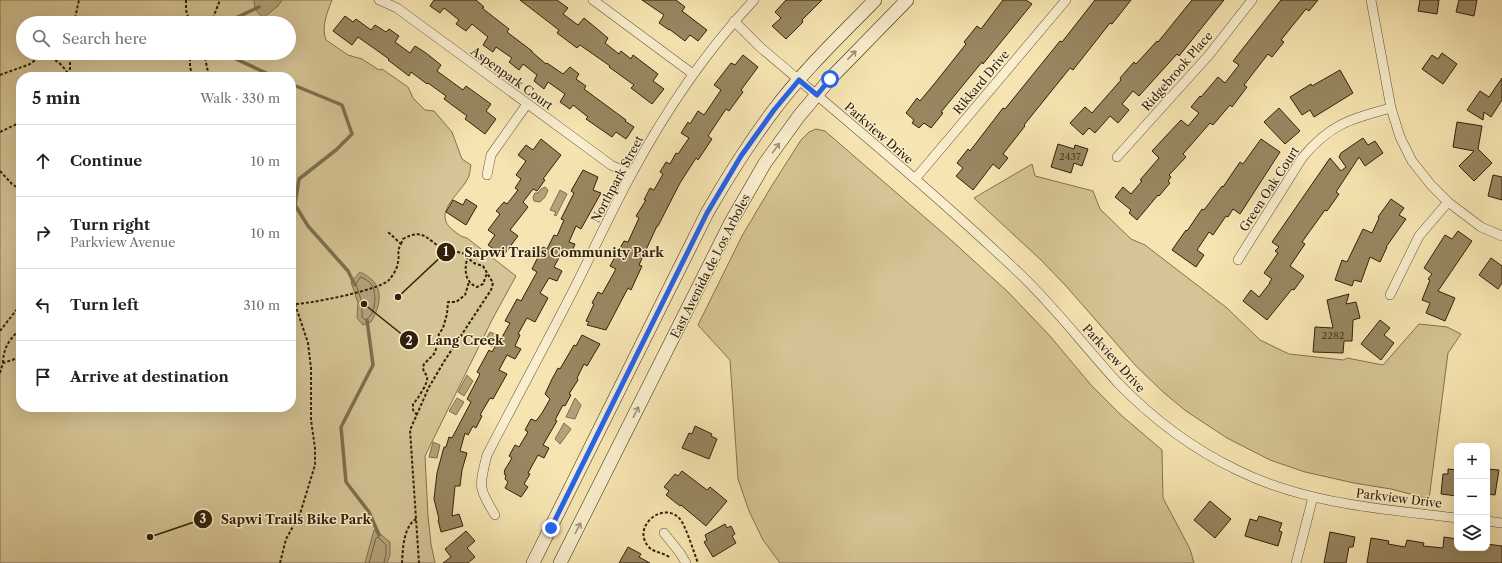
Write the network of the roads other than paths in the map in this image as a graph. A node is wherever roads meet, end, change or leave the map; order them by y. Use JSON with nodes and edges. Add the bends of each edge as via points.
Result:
{"nodes":[{"id":1,"x":379,"y":0,"type":"edge"},
{"id":2,"x":593,"y":0,"type":"edge"},
{"id":3,"x":754,"y":0,"type":"edge"},
{"id":4,"x":874,"y":0,"type":"edge"},
{"id":5,"x":907,"y":0,"type":"edge"},
{"id":6,"x":1066,"y":0,"type":"edge"},
{"id":7,"x":1252,"y":0,"type":"edge"},
{"id":8,"x":1371,"y":0,"type":"edge"},
{"id":9,"x":734,"y":21,"type":"junction"},
{"id":10,"x":693,"y":74,"type":"junction"},
{"id":11,"x":799,"y":80,"type":"junction"},
{"id":12,"x":817,"y":95,"type":"junction"},
{"id":13,"x":527,"y":104,"type":"junction"},
{"id":14,"x":1391,"y":108,"type":"junction"},
{"id":15,"x":1118,"y":157,"type":"dead end"},
{"id":16,"x":631,"y":175,"type":"junction"},
{"id":17,"x":487,"y":176,"type":"dead end"},
{"id":18,"x":915,"y":179,"type":"junction"},
{"id":19,"x":1448,"y":202,"type":"junction"},
{"id":20,"x":1502,"y":236,"type":"edge"},
{"id":21,"x":1238,"y":260,"type":"dead end"},
{"id":22,"x":1390,"y":295,"type":"dead end"},
{"id":23,"x":1313,"y":497,"type":"junction"},
{"id":24,"x":495,"y":515,"type":"dead end"},
{"id":25,"x":1454,"y":518,"type":"edge"},
{"id":26,"x":1490,"y":521,"type":"edge"},
{"id":27,"x":1502,"y":523,"type":"edge"},
{"id":28,"x":664,"y":533,"type":"dead end"},
{"id":29,"x":533,"y":563,"type":"edge"},
{"id":30,"x":560,"y":563,"type":"edge"},
{"id":31,"x":686,"y":563,"type":"edge"},
{"id":32,"x":1296,"y":563,"type":"edge"}],
"edges":[{"from":1,"to":13,"type":"street","name":"Aspenpark Court","via":[[397,8]]},
{"from":2,"to":10,"type":"street"},
{"from":3,"to":9,"type":"street","name":"Northpark Street"},
{"from":4,"to":11,"type":"main road","name":"East Avenida de Los Arboles"},
{"from":12,"to":5,"type":"main road","name":"East Avenida de Los Arboles","one_way":true},
{"from":6,"to":18,"type":"street","name":"Rikkard Drive"},
{"from":7,"to":15,"type":"street","name":"Ridgebrook Place","via":[[1209,55]]},
{"from":8,"to":14,"type":"street"},
{"from":9,"to":10,"type":"street","name":"Northpark Street"},
{"from":9,"to":11,"type":"street","name":"Parkview Drive"},
{"from":10,"to":16,"type":"street","name":"Northpark Street","via":[[658,127]]},
{"from":11,"to":12,"type":"street","name":"Parkview Drive"},
{"from":11,"to":29,"type":"main road","name":"East Avenida de Los Arboles","via":[[741,156],[707,213]]},
{"from":12,"to":18,"type":"street","name":"Parkview Drive"},
{"from":30,"to":12,"type":"main road","name":"East Avenida de Los Arboles","one_way":true,"via":[[746,194],[799,116]]},
{"from":13,"to":16,"type":"street","name":"Aspenpark Court","via":[[611,165]]},
{"from":13,"to":17,"type":"street","via":[[491,155]]},
{"from":14,"to":19,"type":"street","via":[[1400,137],[1412,161]]},
{"from":14,"to":21,"type":"street","name":"Green Oak Court","via":[[1345,121],[1314,143]]},
{"from":16,"to":24,"type":"street","name":"Northpark Street","via":[[565,308],[487,455],[482,476],[482,495]]},
{"from":18,"to":23,"type":"street","name":"Parkview Drive","via":[[1021,275],[1136,401],[1161,422],[1200,450],[1237,470],[1273,486]]},
{"from":19,"to":20,"type":"street","via":[[1481,227]]},
{"from":19,"to":22,"type":"street","via":[[1419,236]]},
{"from":23,"to":25,"type":"street","name":"Parkview Drive","via":[[1369,508]]},
{"from":23,"to":32,"type":"street"},
{"from":26,"to":27,"type":"street"},
{"from":28,"to":31,"type":"street"}]}
